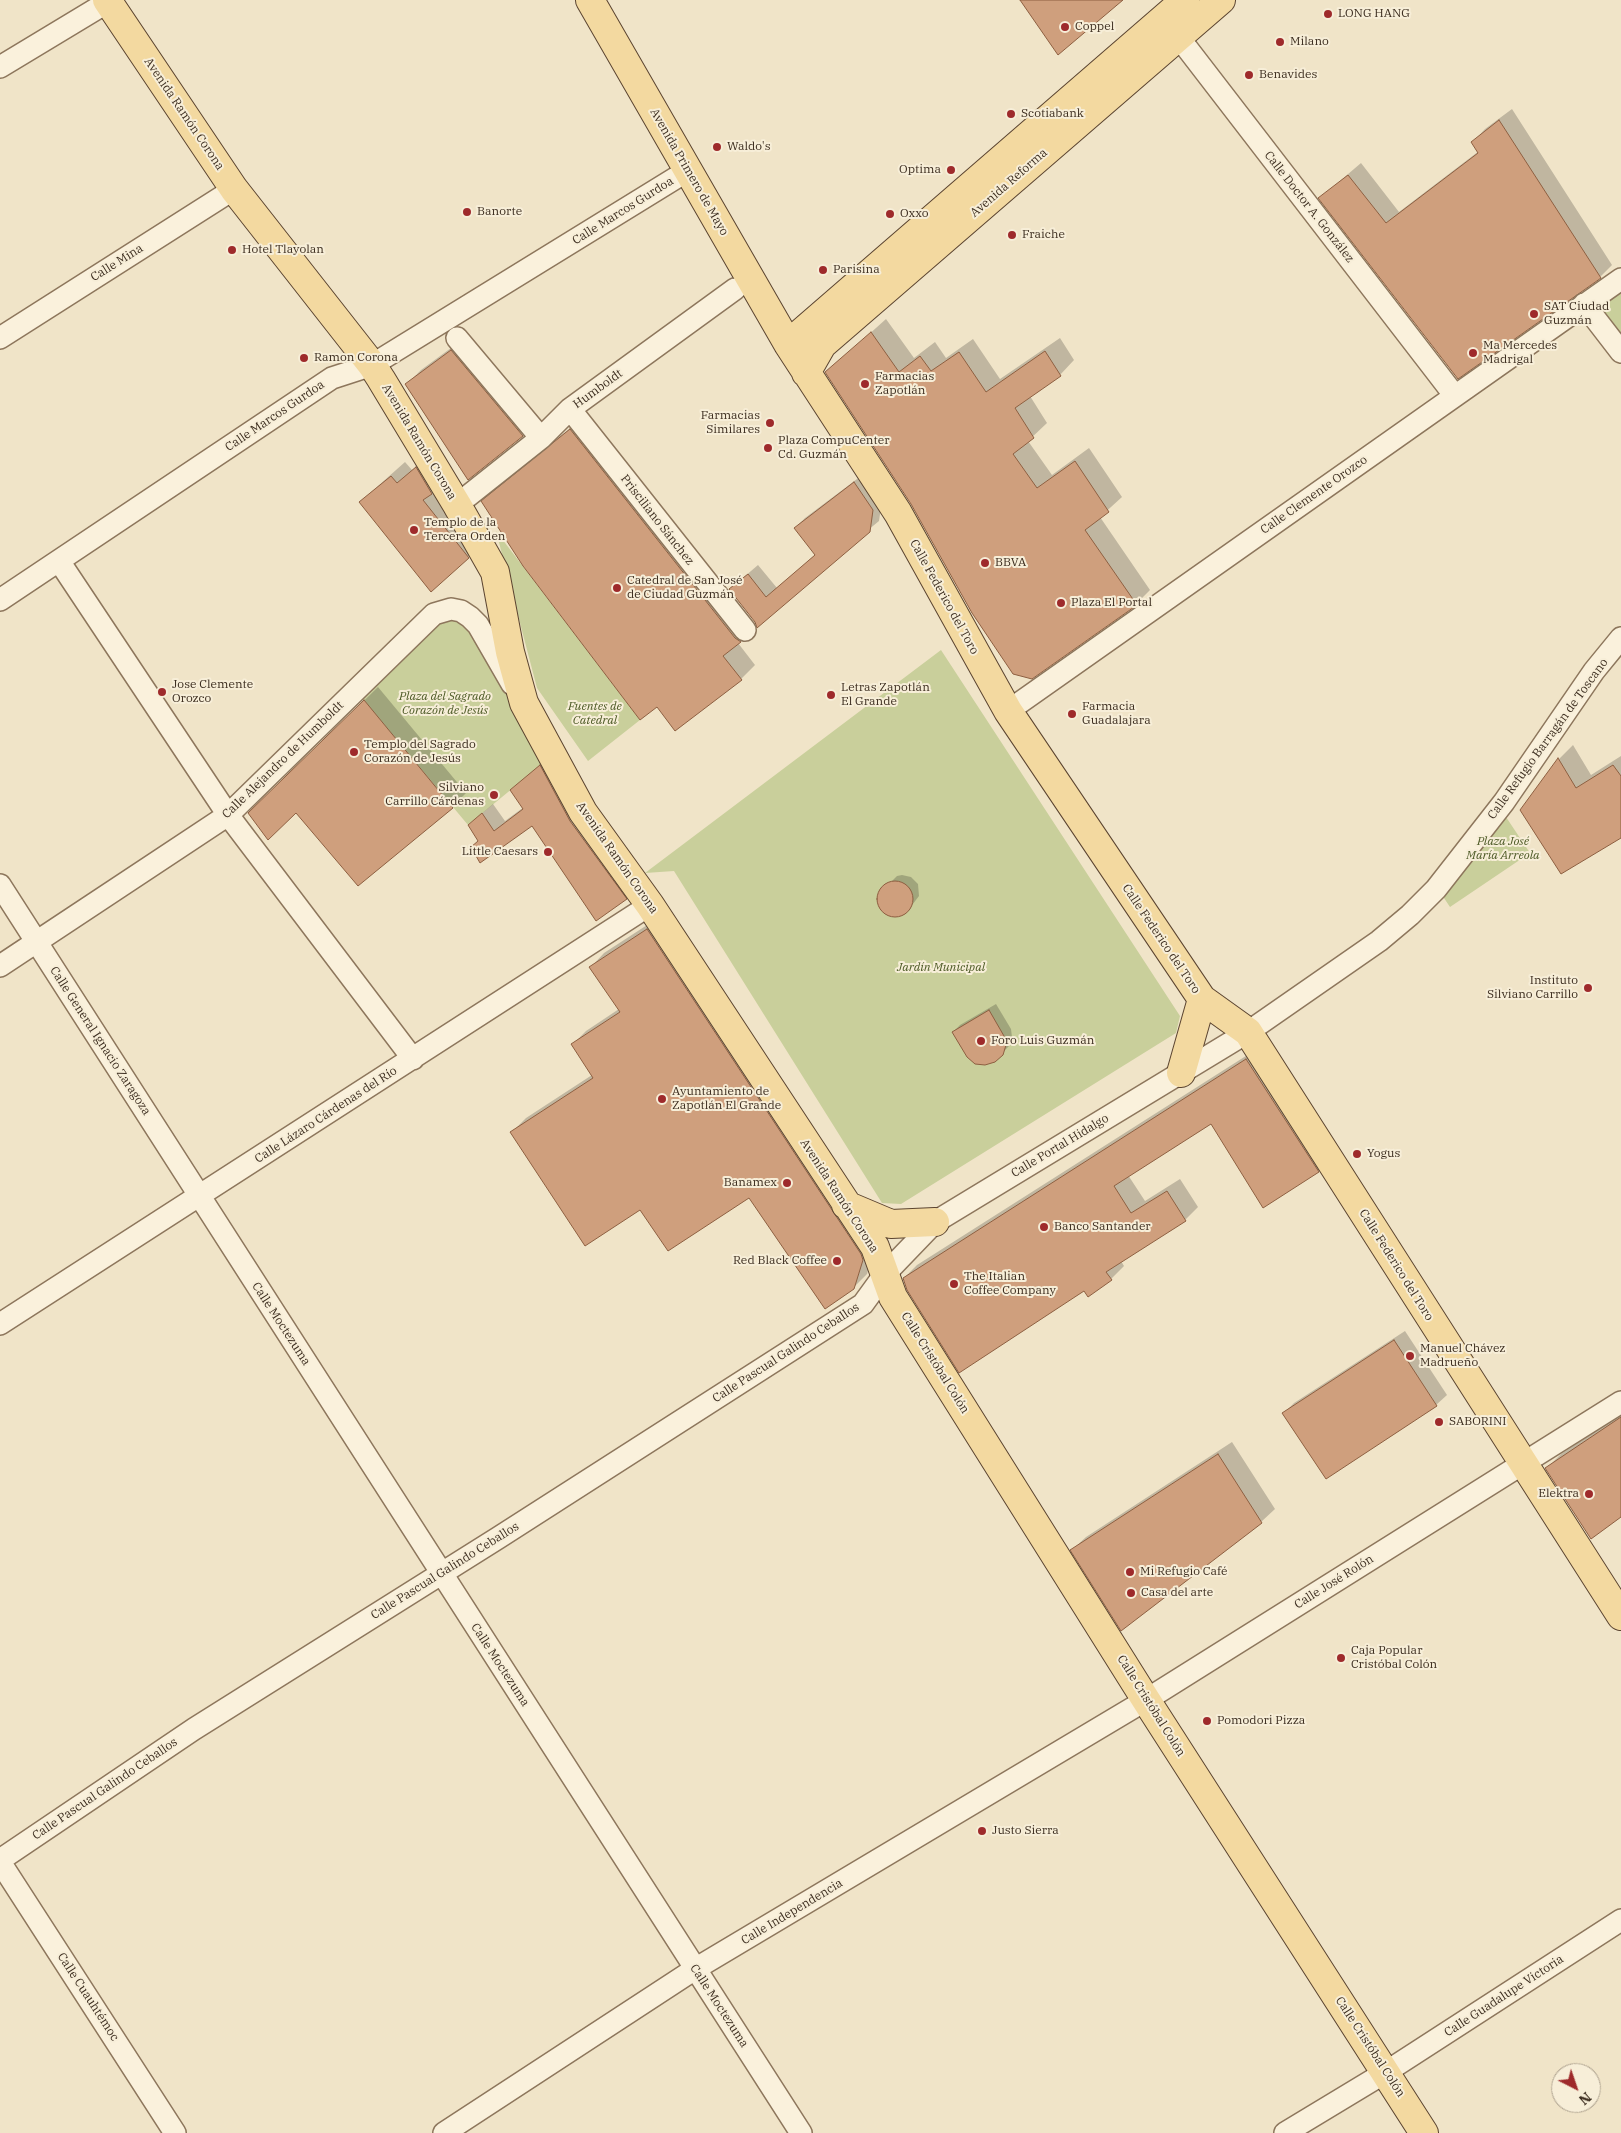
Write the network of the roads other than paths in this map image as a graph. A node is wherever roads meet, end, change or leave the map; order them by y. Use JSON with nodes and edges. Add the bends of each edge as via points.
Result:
{"nodes":[{"id":1,"x":108,"y":0,"type":"edge"},
{"id":2,"x":590,"y":0,"type":"edge"},
{"id":3,"x":1185,"y":0,"type":"edge"},
{"id":4,"x":1221,"y":0,"type":"edge"},
{"id":5,"x":1171,"y":27,"type":"junction"},
{"id":6,"x":0,"y":67,"type":"edge"},
{"id":7,"x":687,"y":171,"type":"junction"},
{"id":8,"x":234,"y":189,"type":"junction"},
{"id":9,"x":1621,"y":279,"type":"edge"},
{"id":10,"x":735,"y":289,"type":"dead end"},
{"id":11,"x":1584,"y":304,"type":"junction"},
{"id":12,"x":0,"y":338,"type":"edge"},
{"id":13,"x":457,"y":338,"type":"dead end"},
{"id":14,"x":788,"y":344,"type":"junction"},
{"id":15,"x":1621,"y":352,"type":"edge"},
{"id":16,"x":372,"y":365,"type":"junction"},
{"id":17,"x":806,"y":373,"type":"junction"},
{"id":18,"x":1455,"y":396,"type":"junction"},
{"id":19,"x":570,"y":410,"type":"junction"},
{"id":20,"x":541,"y":438,"type":"junction"},
{"id":21,"x":468,"y":496,"type":"dead end"},
{"id":22,"x":59,"y":562,"type":"junction"},
{"id":23,"x":0,"y":600,"type":"edge"},
{"id":24,"x":745,"y":630,"type":"dead end"},
{"id":25,"x":1621,"y":638,"type":"edge"},
{"id":26,"x":524,"y":704,"type":"junction"},
{"id":27,"x":1008,"y":711,"type":"junction"},
{"id":28,"x":228,"y":815,"type":"junction"},
{"id":29,"x":0,"y":885,"type":"edge"},
{"id":30,"x":650,"y":905,"type":"junction"},
{"id":31,"x":37,"y":942,"type":"junction"},
{"id":32,"x":0,"y":966,"type":"edge"},
{"id":33,"x":1202,"y":999,"type":"junction"},
{"id":34,"x":1248,"y":1032,"type":"junction"},
{"id":35,"x":413,"y":1059,"type":"junction"},
{"id":36,"x":1181,"y":1073,"type":"junction"},
{"id":37,"x":200,"y":1196,"type":"junction"},
{"id":38,"x":846,"y":1205,"type":"junction"},
{"id":39,"x":935,"y":1222,"type":"junction"},
{"id":40,"x":884,"y":1275,"type":"junction"},
{"id":41,"x":0,"y":1324,"type":"edge"},
{"id":42,"x":1621,"y":1402,"type":"edge"},
{"id":43,"x":1522,"y":1464,"type":"junction"},
{"id":44,"x":440,"y":1573,"type":"junction"},
{"id":45,"x":1621,"y":1616,"type":"edge"},
{"id":46,"x":1146,"y":1700,"type":"junction"},
{"id":47,"x":0,"y":1861,"type":"edge"},
{"id":48,"x":1621,"y":1920,"type":"edge"},
{"id":49,"x":696,"y":1970,"type":"junction"},
{"id":50,"x":1386,"y":2072,"type":"junction"},
{"id":51,"x":175,"y":2133,"type":"edge"},
{"id":52,"x":444,"y":2133,"type":"edge"},
{"id":53,"x":801,"y":2133,"type":"edge"},
{"id":54,"x":1285,"y":2133,"type":"edge"},
{"id":55,"x":1424,"y":2133,"type":"edge"}],
"edges":[{"from":1,"to":6,"type":"street"},
{"from":1,"to":8,"type":"main road","name":"Avenida Ramón Corona"},
{"from":2,"to":7,"type":"main road","name":"Avenida Primero de Mayo"},
{"from":3,"to":5,"type":"main road","name":"Avenida Reforma"},
{"from":4,"to":5,"type":"main road","name":"Avenida Reforma"},
{"from":5,"to":14,"type":"main road","name":"Avenida Reforma"},
{"from":5,"to":17,"type":"main road","name":"Avenida Reforma","via":[[822,345]]},
{"from":5,"to":18,"type":"street","name":"Calle Doctor A. González"},
{"from":7,"to":14,"type":"main road","name":"Avenida Primero de Mayo"},
{"from":7,"to":16,"type":"street","name":"Calle Marcos Gurdoa"},
{"from":8,"to":12,"type":"street","name":"Calle Mina"},
{"from":8,"to":16,"type":"main road","name":"Avenida Ramón Corona"},
{"from":9,"to":11,"type":"street","name":"Calle Clemente Orozco"},
{"from":10,"to":19,"type":"street","name":"Humboldt"},
{"from":11,"to":15,"type":"street"},
{"from":11,"to":18,"type":"street","name":"Calle Clemente Orozco"},
{"from":13,"to":20,"type":"street"},
{"from":14,"to":17,"type":"main road","name":"Calle Federico del Toro"},
{"from":16,"to":22,"type":"street","name":"Calle Marcos Gurdoa","via":[[332,378]]},
{"from":16,"to":26,"type":"main road","name":"Avenida Ramón Corona","via":[[458,505],[494,572]]},
{"from":17,"to":27,"type":"main road","name":"Calle Federico del Toro","via":[[898,513]]},
{"from":18,"to":27,"type":"street","name":"Calle Clemente Orozco"},
{"from":19,"to":20,"type":"street","name":"Humboldt"},
{"from":19,"to":24,"type":"street","name":"Prisciliano Sánchez"},
{"from":20,"to":21,"type":"street","name":"Humboldt"},
{"from":22,"to":23,"type":"street","name":"Calle Marcos Gurdoa"},
{"from":22,"to":28,"type":"street"},
{"from":25,"to":34,"type":"street","name":"Calle Refugio Barragán de Toscano","via":[[1504,802],[1436,889],[1379,941]]},
{"from":26,"to":28,"type":"street","name":"Calle Alejandro de Humboldt","via":[[478,625],[461,611],[442,611],[427,619]]},
{"from":26,"to":30,"type":"main road","name":"Avenida Ramón Corona","via":[[583,812]]},
{"from":27,"to":33,"type":"main road","name":"Calle Federico del Toro"},
{"from":28,"to":31,"type":"street","name":"Calle Alejandro de Humboldt"},
{"from":28,"to":35,"type":"street"},
{"from":29,"to":31,"type":"street","name":"Calle General Ignacio Zaragoza"},
{"from":30,"to":35,"type":"street","name":"Calle Lázaro Cárdenas del Río"},
{"from":30,"to":38,"type":"main road","name":"Avenida Ramón Corona"},
{"from":31,"to":32,"type":"street","name":"Calle Alejandro de Humboldt"},
{"from":31,"to":37,"type":"street","name":"Calle General Ignacio Zaragoza"},
{"from":33,"to":34,"type":"main road","name":"Calle Federico del Toro"},
{"from":33,"to":36,"type":"main road"},
{"from":34,"to":36,"type":"street","name":"Calle Portal Hidalgo"},
{"from":34,"to":43,"type":"main road","name":"Calle Federico del Toro"},
{"from":35,"to":37,"type":"street","name":"Calle Lázaro Cárdenas del Río"},
{"from":36,"to":39,"type":"street","name":"Calle Portal Hidalgo"},
{"from":37,"to":41,"type":"street","name":"Calle Lázaro Cárdenas del Río"},
{"from":37,"to":44,"type":"street","name":"Calle Moctezuma"},
{"from":38,"to":39,"type":"main road","via":[[891,1224]]},
{"from":38,"to":40,"type":"main road","name":"Avenida Ramón Corona","via":[[875,1247]]},
{"from":39,"to":40,"type":"street","name":"Calle Portal Hidalgo"},
{"from":40,"to":44,"type":"street","name":"Calle Pascual Galindo Ceballos","via":[[863,1304]]},
{"from":40,"to":46,"type":"main road","name":"Calle Cristóbal Colón","via":[[893,1297]]},
{"from":42,"to":43,"type":"street","name":"Calle José Rolón"},
{"from":43,"to":45,"type":"main road","name":"Calle Federico del Toro"},
{"from":43,"to":46,"type":"street","name":"Calle José Rolón"},
{"from":44,"to":47,"type":"street","name":"Calle Pascual Galindo Ceballos","via":[[194,1729]]},
{"from":44,"to":49,"type":"street","name":"Calle Moctezuma"},
{"from":46,"to":49,"type":"street","name":"Calle Independencia"},
{"from":46,"to":50,"type":"main road","name":"Calle Cristóbal Colón"},
{"from":47,"to":51,"type":"street","name":"Calle Cuauhtémoc"},
{"from":48,"to":50,"type":"street","name":"Calle Guadalupe Victoria"},
{"from":49,"to":52,"type":"street","name":"Calle Independencia"},
{"from":49,"to":53,"type":"street","name":"Calle Moctezuma"},
{"from":50,"to":54,"type":"street","name":"Calle Guadalupe Victoria"},
{"from":50,"to":55,"type":"main road","name":"Calle Cristóbal Colón"}]}
